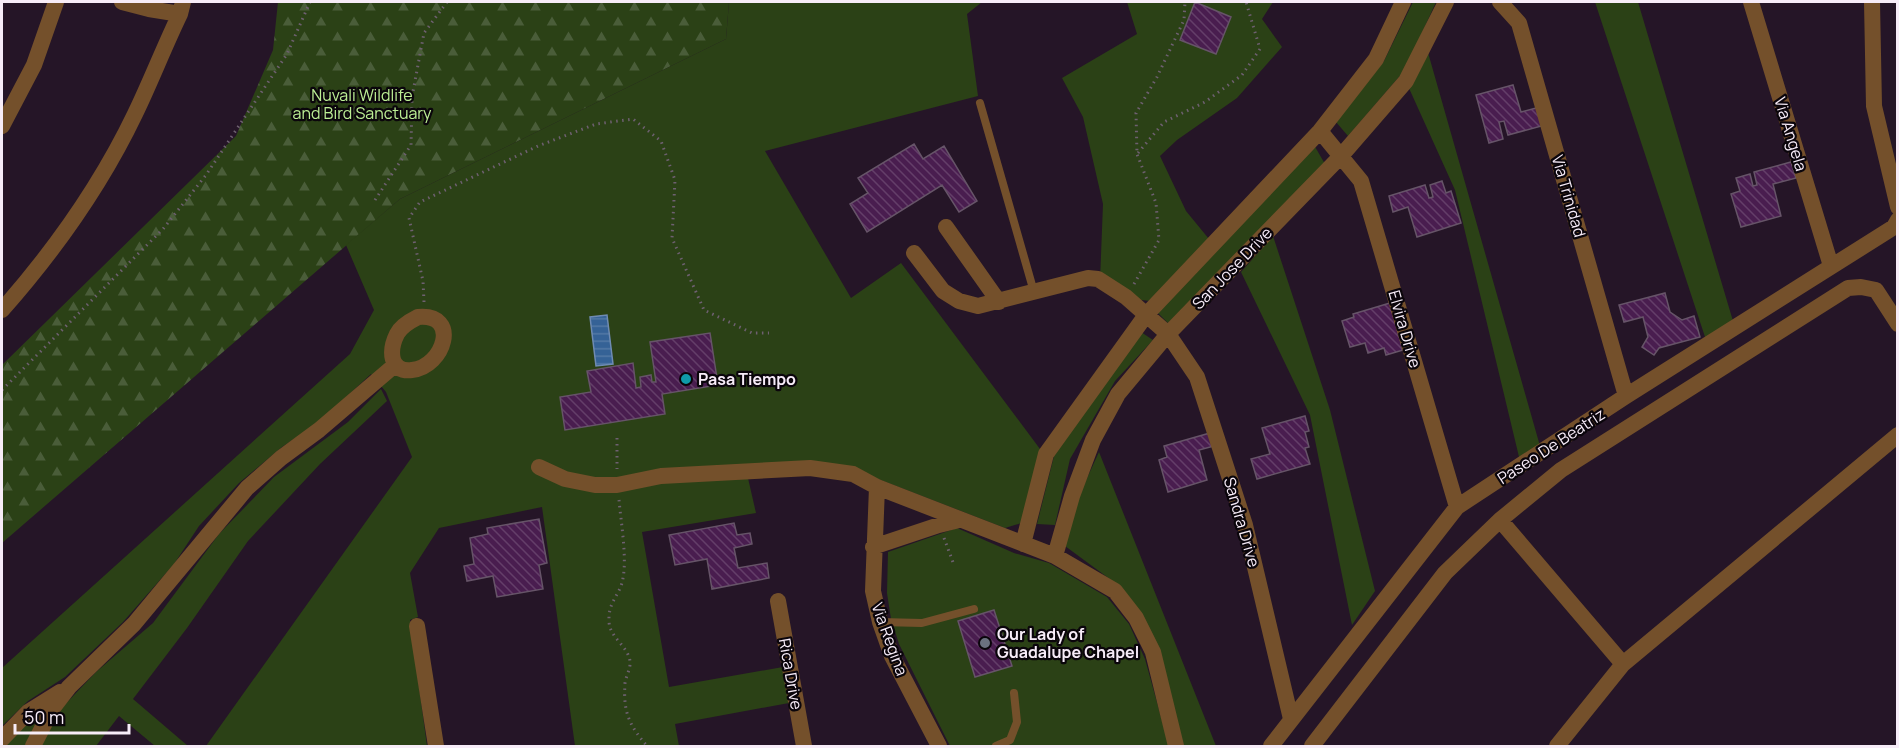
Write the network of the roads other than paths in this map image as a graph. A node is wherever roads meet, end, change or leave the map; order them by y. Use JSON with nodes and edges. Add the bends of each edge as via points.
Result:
{"nodes":[{"id":1,"x":56,"y":2,"type":"edge"},
{"id":2,"x":122,"y":2,"type":"edge"},
{"id":3,"x":1403,"y":2,"type":"edge"},
{"id":4,"x":1446,"y":2,"type":"edge"},
{"id":5,"x":1500,"y":2,"type":"edge"},
{"id":6,"x":1750,"y":2,"type":"edge"},
{"id":7,"x":1872,"y":2,"type":"edge"},
{"id":8,"x":181,"y":8,"type":"edge"},
{"id":9,"x":980,"y":104,"type":"dead end"},
{"id":10,"x":2,"y":126,"type":"edge"},
{"id":11,"x":1320,"y":131,"type":"junction"},
{"id":12,"x":1341,"y":156,"type":"junction"},
{"id":13,"x":1898,"y":207,"type":"edge"},
{"id":14,"x":1898,"y":220,"type":"edge"},
{"id":15,"x":946,"y":227,"type":"dead end"},
{"id":16,"x":914,"y":253,"type":"dead end"},
{"id":17,"x":1831,"y":266,"type":"junction"},
{"id":18,"x":1034,"y":292,"type":"junction"},
{"id":19,"x":999,"y":302,"type":"junction"},
{"id":20,"x":2,"y":310,"type":"edge"},
{"id":21,"x":1146,"y":315,"type":"junction"},
{"id":22,"x":1898,"y":324,"type":"edge"},
{"id":23,"x":1168,"y":334,"type":"junction"},
{"id":24,"x":395,"y":365,"type":"junction"},
{"id":25,"x":1626,"y":396,"type":"junction"},
{"id":26,"x":1898,"y":435,"type":"edge"},
{"id":27,"x":538,"y":467,"type":"dead end"},
{"id":28,"x":877,"y":487,"type":"junction"},
{"id":29,"x":1457,"y":507,"type":"junction"},
{"id":30,"x":959,"y":520,"type":"junction"},
{"id":31,"x":1500,"y":520,"type":"junction"},
{"id":32,"x":1023,"y":543,"type":"junction"},
{"id":33,"x":873,"y":547,"type":"junction"},
{"id":34,"x":1055,"y":556,"type":"junction"},
{"id":35,"x":778,"y":601,"type":"dead end"},
{"id":36,"x":974,"y":609,"type":"dead end"},
{"id":37,"x":880,"y":622,"type":"junction"},
{"id":38,"x":417,"y":626,"type":"dead end"},
{"id":39,"x":1623,"y":664,"type":"junction"},
{"id":40,"x":69,"y":687,"type":"junction"},
{"id":41,"x":1014,"y":693,"type":"dead end"},
{"id":42,"x":1291,"y":719,"type":"junction"},
{"id":43,"x":2,"y":740,"type":"edge"},
{"id":44,"x":33,"y":747,"type":"edge"},
{"id":45,"x":436,"y":747,"type":"edge"},
{"id":46,"x":804,"y":747,"type":"edge"},
{"id":47,"x":939,"y":747,"type":"edge"},
{"id":48,"x":996,"y":747,"type":"edge"},
{"id":49,"x":1176,"y":747,"type":"edge"},
{"id":50,"x":1271,"y":747,"type":"edge"},
{"id":51,"x":1312,"y":747,"type":"edge"},
{"id":52,"x":1557,"y":747,"type":"edge"}],
"edges":[{"from":1,"to":10,"type":"street","via":[[33,65]]},
{"from":2,"to":8,"type":"street","via":[[149,9]]},
{"from":3,"to":11,"type":"street","name":"San Jose Drive","via":[[1376,59]]},
{"from":4,"to":12,"type":"street","name":"San Jose Drive","via":[[1410,75]]},
{"from":5,"to":25,"type":"street","name":"Via Trinidad","via":[[1520,23]]},
{"from":6,"to":17,"type":"street","name":"Via Angela"},
{"from":7,"to":13,"type":"street","via":[[1874,106]]},
{"from":8,"to":20,"type":"street","via":[[134,116],[95,189],[49,254]]},
{"from":9,"to":18,"type":"lane"},
{"from":11,"to":12,"type":"street","name":"Elvira Drive"},
{"from":11,"to":21,"type":"street","name":"San Jose Drive"},
{"from":12,"to":23,"type":"street","name":"San Jose Drive"},
{"from":12,"to":29,"type":"street","name":"Elvira Drive","via":[[1361,181]]},
{"from":14,"to":17,"type":"street","name":"Paseo De Beatriz","via":[[1894,227]]},
{"from":15,"to":19,"type":"street"},
{"from":16,"to":19,"type":"street","name":"Sandra Drive","via":[[942,291],[959,301],[978,306]]},
{"from":17,"to":25,"type":"street","name":"Paseo De Beatriz"},
{"from":18,"to":19,"type":"street","name":"Sandra Drive"},
{"from":18,"to":21,"type":"street","name":"Sandra Drive","via":[[1098,279]]},
{"from":21,"to":23,"type":"street","name":"Sandra Drive"},
{"from":21,"to":32,"type":"street","name":"San Jose Drive","via":[[1046,454]]},
{"from":22,"to":31,"type":"street","via":[[1876,291],[1848,288],[1561,470]]},
{"from":23,"to":34,"type":"street","name":"San Jose Drive","via":[[1118,394],[1093,440]]},
{"from":23,"to":42,"type":"street","name":"Sandra Drive","via":[[1197,377],[1241,513]]},
{"from":24,"to":24,"type":"street","via":[[413,370],[435,357],[444,341],[436,319],[424,316],[411,320],[397,334],[391,351]]},
{"from":24,"to":40,"type":"street","via":[[248,488],[142,615]]},
{"from":25,"to":29,"type":"street","name":"Paseo De Beatriz"},
{"from":26,"to":39,"type":"street"},
{"from":27,"to":28,"type":"street","via":[[565,479],[595,485],[661,476],[810,468],[852,474]]},
{"from":28,"to":30,"type":"street"},
{"from":28,"to":33,"type":"street","name":"Via Regina"},
{"from":29,"to":42,"type":"street","name":"Paseo De Beatriz"},
{"from":30,"to":32,"type":"street"},
{"from":30,"to":33,"type":"street"},
{"from":31,"to":39,"type":"street"},
{"from":31,"to":51,"type":"street","via":[[1445,573]]},
{"from":32,"to":34,"type":"street"},
{"from":33,"to":37,"type":"street","name":"Via Regina","via":[[873,591]]},
{"from":34,"to":49,"type":"street","via":[[1115,591],[1136,618],[1153,652]]},
{"from":35,"to":46,"type":"street","name":"Rica Drive"},
{"from":36,"to":37,"type":"lane","via":[[922,623]]},
{"from":37,"to":47,"type":"street","name":"Via Regina","via":[[892,656]]},
{"from":38,"to":45,"type":"street"},
{"from":39,"to":52,"type":"street"},
{"from":40,"to":43,"type":"street","via":[[28,712]]},
{"from":40,"to":44,"type":"street","via":[[52,709]]},
{"from":41,"to":48,"type":"lane","via":[[1017,722],[1010,740]]},
{"from":42,"to":50,"type":"street","name":"Paseo De Beatriz"}]}
